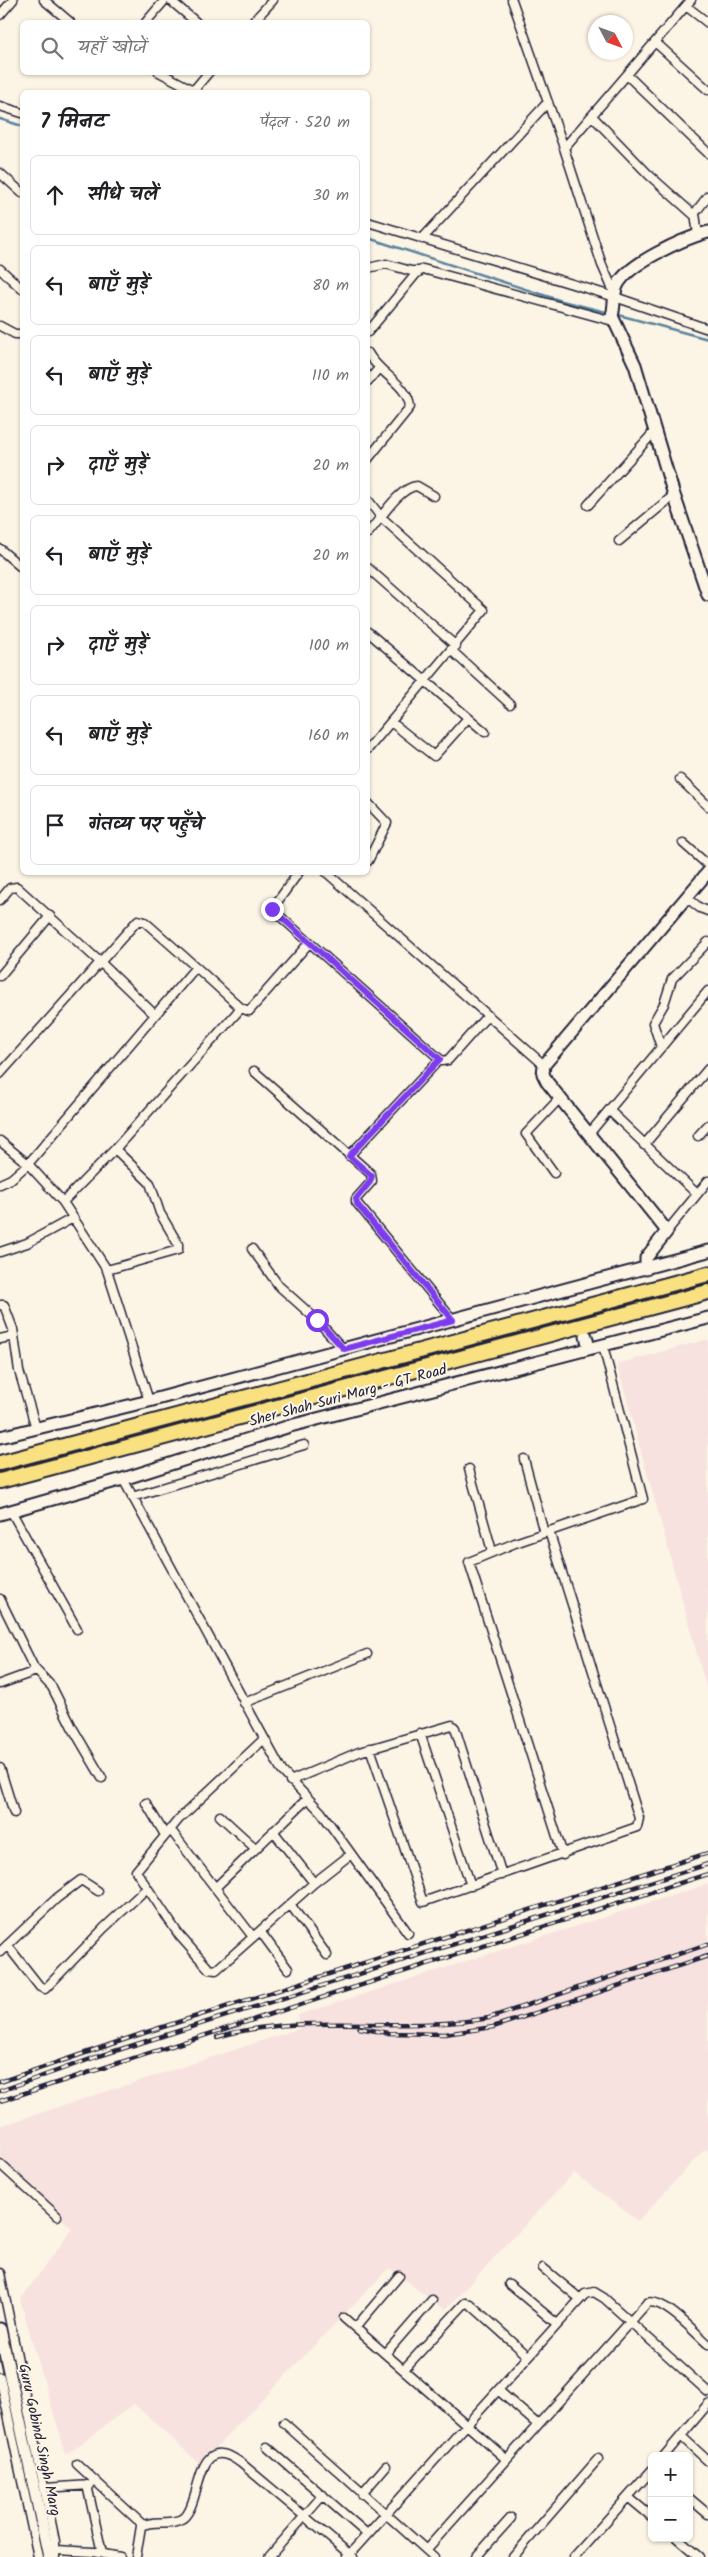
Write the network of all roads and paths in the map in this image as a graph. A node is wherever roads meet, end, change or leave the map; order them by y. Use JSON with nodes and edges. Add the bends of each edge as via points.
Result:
{"nodes":[{"id":1,"x":13,"y":0,"type":"edge"},
{"id":2,"x":44,"y":0,"type":"edge"},
{"id":3,"x":165,"y":0,"type":"edge"},
{"id":4,"x":170,"y":0,"type":"edge"},
{"id":5,"x":273,"y":0,"type":"edge"},
{"id":6,"x":512,"y":0,"type":"edge"},
{"id":7,"x":688,"y":3,"type":"edge"},
{"id":8,"x":0,"y":15,"type":"edge"},
{"id":9,"x":68,"y":20,"type":"edge"},
{"id":10,"x":148,"y":20,"type":"edge"},
{"id":11,"x":194,"y":20,"type":"edge"},
{"id":12,"x":255,"y":20,"type":"edge"},
{"id":13,"x":708,"y":24,"type":"edge"},
{"id":14,"x":655,"y":42,"type":"junction"},
{"id":15,"x":164,"y":75,"type":"edge"},
{"id":16,"x":207,"y":75,"type":"edge"},
{"id":17,"x":627,"y":76,"type":"junction"},
{"id":18,"x":191,"y":90,"type":"edge"},
{"id":19,"x":196,"y":90,"type":"edge"},
{"id":20,"x":708,"y":90,"type":"edge"},
{"id":21,"x":548,"y":102,"type":"junction"},
{"id":22,"x":0,"y":106,"type":"edge"},
{"id":23,"x":20,"y":112,"type":"edge"},
{"id":24,"x":592,"y":116,"type":"junction"},
{"id":25,"x":564,"y":148,"type":"junction"},
{"id":26,"x":708,"y":152,"type":"edge"},
{"id":27,"x":0,"y":173,"type":"edge"},
{"id":28,"x":20,"y":191,"type":"edge"},
{"id":29,"x":708,"y":196,"type":"edge"},
{"id":30,"x":694,"y":215,"type":"junction"},
{"id":31,"x":370,"y":223,"type":"edge"},
{"id":32,"x":703,"y":234,"type":"edge"},
{"id":33,"x":422,"y":239,"type":"junction"},
{"id":34,"x":370,"y":268,"type":"edge"},
{"id":35,"x":0,"y":269,"type":"edge"},
{"id":36,"x":419,"y":271,"type":"junction"},
{"id":37,"x":20,"y":287,"type":"edge"},
{"id":38,"x":615,"y":298,"type":"junction"},
{"id":39,"x":613,"y":319,"type":"junction"},
{"id":40,"x":0,"y":326,"type":"edge"},
{"id":41,"x":708,"y":329,"type":"edge"},
{"id":42,"x":370,"y":330,"type":"edge"},
{"id":43,"x":20,"y":334,"type":"edge"},
{"id":44,"x":370,"y":356,"type":"edge"},
{"id":45,"x":379,"y":368,"type":"junction"},
{"id":46,"x":370,"y":379,"type":"edge"},
{"id":47,"x":655,"y":431,"type":"junction"},
{"id":48,"x":370,"y":456,"type":"edge"},
{"id":49,"x":674,"y":495,"type":"junction"},
{"id":50,"x":434,"y":496,"type":"dead end"},
{"id":51,"x":370,"y":503,"type":"edge"},
{"id":52,"x":588,"y":505,"type":"dead end"},
{"id":53,"x":382,"y":518,"type":"junction"},
{"id":54,"x":370,"y":531,"type":"edge"},
{"id":55,"x":619,"y":541,"type":"dead end"},
{"id":56,"x":0,"y":549,"type":"edge"},
{"id":57,"x":20,"y":566,"type":"edge"},
{"id":58,"x":370,"y":570,"type":"edge"},
{"id":59,"x":708,"y":595,"type":"edge"},
{"id":60,"x":370,"y":634,"type":"edge"},
{"id":61,"x":454,"y":648,"type":"junction"},
{"id":62,"x":424,"y":682,"type":"junction"},
{"id":63,"x":510,"y":704,"type":"dead end"},
{"id":64,"x":468,"y":718,"type":"junction"},
{"id":65,"x":391,"y":722,"type":"junction"},
{"id":66,"x":485,"y":732,"type":"dead end"},
{"id":67,"x":370,"y":747,"type":"edge"},
{"id":68,"x":680,"y":780,"type":"dead end"},
{"id":69,"x":370,"y":805,"type":"edge"},
{"id":70,"x":708,"y":806,"type":"edge"},
{"id":71,"x":683,"y":843,"type":"dead end"},
{"id":72,"x":370,"y":857,"type":"edge"},
{"id":73,"x":708,"y":865,"type":"edge"},
{"id":74,"x":708,"y":872,"type":"edge"},
{"id":75,"x":297,"y":875,"type":"edge"},
{"id":76,"x":329,"y":875,"type":"edge"},
{"id":77,"x":686,"y":898,"type":"junction"},
{"id":78,"x":0,"y":900,"type":"edge"},
{"id":79,"x":708,"y":911,"type":"edge"},
{"id":80,"x":50,"y":916,"type":"junction"},
{"id":81,"x":310,"y":942,"type":"junction"},
{"id":82,"x":708,"y":942,"type":"edge"},
{"id":83,"x":100,"y":962,"type":"junction"},
{"id":84,"x":196,"y":967,"type":"junction"},
{"id":85,"x":0,"y":976,"type":"edge"},
{"id":86,"x":708,"y":991,"type":"edge"},
{"id":87,"x":241,"y":1008,"type":"junction"},
{"id":88,"x":155,"y":1016,"type":"junction"},
{"id":89,"x":487,"y":1016,"type":"junction"},
{"id":90,"x":661,"y":1047,"type":"junction"},
{"id":91,"x":440,"y":1059,"type":"junction"},
{"id":92,"x":544,"y":1064,"type":"junction"},
{"id":93,"x":708,"y":1070,"type":"edge"},
{"id":94,"x":254,"y":1071,"type":"dead end"},
{"id":95,"x":0,"y":1074,"type":"edge"},
{"id":96,"x":560,"y":1098,"type":"junction"},
{"id":97,"x":610,"y":1110,"type":"junction"},
{"id":98,"x":708,"y":1125,"type":"edge"},
{"id":99,"x":589,"y":1134,"type":"junction"},
{"id":100,"x":698,"y":1136,"type":"dead end"},
{"id":101,"x":0,"y":1141,"type":"edge"},
{"id":102,"x":644,"y":1144,"type":"junction"},
{"id":103,"x":116,"y":1149,"type":"junction"},
{"id":104,"x":349,"y":1156,"type":"junction"},
{"id":105,"x":28,"y":1164,"type":"junction"},
{"id":106,"x":554,"y":1173,"type":"dead end"},
{"id":107,"x":708,"y":1180,"type":"edge"},
{"id":108,"x":0,"y":1184,"type":"edge"},
{"id":109,"x":697,"y":1194,"type":"junction"},
{"id":110,"x":63,"y":1202,"type":"junction"},
{"id":111,"x":73,"y":1218,"type":"junction"},
{"id":112,"x":667,"y":1231,"type":"junction"},
{"id":113,"x":252,"y":1248,"type":"dead end"},
{"id":114,"x":0,"y":1252,"type":"edge"},
{"id":115,"x":708,"y":1252,"type":"edge"},
{"id":116,"x":646,"y":1269,"type":"junction"},
{"id":117,"x":107,"y":1270,"type":"junction"},
{"id":118,"x":708,"y":1274,"type":"edge"},
{"id":119,"x":574,"y":1287,"type":"junction"},
{"id":120,"x":708,"y":1292,"type":"edge"},
{"id":121,"x":576,"y":1299,"type":"tunnel mouth"},
{"id":122,"x":0,"y":1304,"type":"edge"},
{"id":123,"x":708,"y":1318,"type":"edge"},
{"id":124,"x":453,"y":1320,"type":"junction"},
{"id":125,"x":14,"y":1336,"type":"junction"},
{"id":126,"x":586,"y":1336,"type":"tunnel mouth"},
{"id":127,"x":0,"y":1339,"type":"edge"},
{"id":128,"x":603,"y":1346,"type":"junction"},
{"id":129,"x":589,"y":1348,"type":"junction"},
{"id":130,"x":344,"y":1349,"type":"junction"},
{"id":131,"x":149,"y":1401,"type":"junction"},
{"id":132,"x":36,"y":1428,"type":"junction"},
{"id":133,"x":0,"y":1437,"type":"edge"},
{"id":134,"x":304,"y":1445,"type":"dead end"},
{"id":135,"x":524,"y":1459,"type":"dead end"},
{"id":136,"x":0,"y":1463,"type":"edge"},
{"id":137,"x":469,"y":1469,"type":"dead end"},
{"id":138,"x":123,"y":1479,"type":"junction"},
{"id":139,"x":0,"y":1481,"type":"edge"},
{"id":140,"x":132,"y":1497,"type":"junction"},
{"id":141,"x":5,"y":1512,"type":"edge"},
{"id":142,"x":546,"y":1532,"type":"junction"},
{"id":143,"x":492,"y":1552,"type":"junction"},
{"id":144,"x":0,"y":1599,"type":"edge"},
{"id":145,"x":77,"y":1629,"type":"dead end"},
{"id":146,"x":367,"y":1654,"type":"dead end"},
{"id":147,"x":36,"y":1671,"type":"junction"},
{"id":148,"x":0,"y":1684,"type":"edge"},
{"id":149,"x":244,"y":1703,"type":"junction"},
{"id":150,"x":420,"y":1733,"type":"junction"},
{"id":151,"x":264,"y":1739,"type":"junction"},
{"id":152,"x":370,"y":1748,"type":"junction"},
{"id":153,"x":0,"y":1768,"type":"edge"},
{"id":154,"x":102,"y":1778,"type":"dead end"},
{"id":155,"x":290,"y":1781,"type":"junction"},
{"id":156,"x":308,"y":1798,"type":"junction"},
{"id":157,"x":146,"y":1802,"type":"dead end"},
{"id":158,"x":14,"y":1813,"type":"dead end"},
{"id":159,"x":220,"y":1816,"type":"dead end"},
{"id":160,"x":274,"y":1831,"type":"junction"},
{"id":161,"x":167,"y":1832,"type":"junction"},
{"id":162,"x":255,"y":1848,"type":"junction"},
{"id":163,"x":351,"y":1854,"type":"junction"},
{"id":164,"x":562,"y":1855,"type":"junction"},
{"id":165,"x":502,"y":1875,"type":"junction"},
{"id":166,"x":314,"y":1883,"type":"junction"},
{"id":167,"x":471,"y":1886,"type":"junction"},
{"id":168,"x":215,"y":1888,"type":"junction"},
{"id":169,"x":146,"y":1889,"type":"junction"},
{"id":170,"x":98,"y":1891,"type":"dead end"},
{"id":171,"x":290,"y":1904,"type":"junction"},
{"id":172,"x":260,"y":1931,"type":"junction"},
{"id":173,"x":408,"y":1933,"type":"dead end"},
{"id":174,"x":253,"y":1937,"type":"junction"},
{"id":175,"x":7,"y":1945,"type":"junction"},
{"id":176,"x":0,"y":1952,"type":"edge"},
{"id":177,"x":327,"y":1955,"type":"dead end"},
{"id":178,"x":288,"y":1969,"type":"dead end"},
{"id":179,"x":0,"y":2164,"type":"edge"},
{"id":180,"x":58,"y":2216,"type":"dead end"},
{"id":181,"x":543,"y":2268,"type":"dead end"},
{"id":182,"x":0,"y":2273,"type":"edge"},
{"id":183,"x":399,"y":2276,"type":"dead end"},
{"id":184,"x":509,"y":2284,"type":"dead end"},
{"id":185,"x":580,"y":2298,"type":"junction"},
{"id":186,"x":432,"y":2300,"type":"dead end"},
{"id":187,"x":344,"y":2318,"type":"dead end"},
{"id":188,"x":629,"y":2321,"type":"junction"},
{"id":189,"x":557,"y":2324,"type":"junction"},
{"id":190,"x":356,"y":2327,"type":"junction"},
{"id":191,"x":0,"y":2329,"type":"edge"},
{"id":192,"x":708,"y":2344,"type":"edge"},
{"id":193,"x":386,"y":2353,"type":"junction"},
{"id":194,"x":528,"y":2356,"type":"junction"},
{"id":195,"x":405,"y":2368,"type":"junction"},
{"id":196,"x":0,"y":2378,"type":"edge"},
{"id":197,"x":498,"y":2390,"type":"junction"},
{"id":198,"x":708,"y":2392,"type":"edge"},
{"id":199,"x":707,"y":2408,"type":"edge"},
{"id":200,"x":467,"y":2423,"type":"junction"},
{"id":201,"x":284,"y":2424,"type":"dead end"},
{"id":202,"x":537,"y":2424,"type":"junction"},
{"id":203,"x":681,"y":2436,"type":"junction"},
{"id":204,"x":267,"y":2447,"type":"dead end"},
{"id":205,"x":667,"y":2452,"type":"edge"},
{"id":206,"x":506,"y":2459,"type":"junction"},
{"id":207,"x":598,"y":2459,"type":"dead end"},
{"id":208,"x":708,"y":2461,"type":"edge"},
{"id":209,"x":77,"y":2464,"type":"dead end"},
{"id":210,"x":386,"y":2466,"type":"dead end"},
{"id":211,"x":648,"y":2474,"type":"edge"},
{"id":212,"x":99,"y":2484,"type":"junction"},
{"id":213,"x":87,"y":2485,"type":"junction"},
{"id":214,"x":45,"y":2488,"type":"junction"},
{"id":215,"x":362,"y":2494,"type":"junction"},
{"id":216,"x":323,"y":2495,"type":"junction"},
{"id":217,"x":628,"y":2497,"type":"junction"},
{"id":218,"x":693,"y":2501,"type":"edge"},
{"id":219,"x":648,"y":2514,"type":"edge"},
{"id":220,"x":708,"y":2514,"type":"edge"},
{"id":221,"x":386,"y":2515,"type":"junction"},
{"id":222,"x":304,"y":2516,"type":"junction"},
{"id":223,"x":511,"y":2518,"type":"dead end"},
{"id":224,"x":143,"y":2524,"type":"junction"},
{"id":225,"x":368,"y":2534,"type":"junction"},
{"id":226,"x":682,"y":2542,"type":"edge"},
{"id":227,"x":102,"y":2553,"type":"junction"},
{"id":228,"x":49,"y":2554,"type":"edge"},
{"id":229,"x":429,"y":2554,"type":"edge"},
{"id":230,"x":350,"y":2556,"type":"edge"},
{"id":231,"x":120,"y":2557,"type":"edge"},
{"id":232,"x":136,"y":2557,"type":"edge"},
{"id":233,"x":268,"y":2557,"type":"edge"},
{"id":234,"x":476,"y":2557,"type":"edge"},
{"id":235,"x":513,"y":2557,"type":"edge"},
{"id":236,"x":574,"y":2557,"type":"edge"},
{"id":237,"x":699,"y":2557,"type":"edge"}],
"edges":[{"from":1,"to":8,"type":"street"},
{"from":2,"to":9,"type":"street"},
{"from":3,"to":10,"type":"street"},
{"from":4,"to":11,"type":"street"},
{"from":5,"to":12,"type":"street"},
{"from":6,"to":21,"type":"street"},
{"from":7,"to":13,"type":"street"},
{"from":7,"to":14,"type":"street"},
{"from":14,"to":17,"type":"street"},
{"from":14,"to":20,"type":"street"},
{"from":15,"to":18,"type":"street"},
{"from":16,"to":19,"type":"street"},
{"from":17,"to":24,"type":"street"},
{"from":17,"to":26,"type":"street"},
{"from":21,"to":25,"type":"street"},
{"from":21,"to":33,"type":"street"},
{"from":22,"to":23,"type":"street"},
{"from":24,"to":25,"type":"street"},
{"from":24,"to":30,"type":"street","via":[[649,175]]},
{"from":25,"to":38,"type":"street"},
{"from":27,"to":28,"type":"street"},
{"from":29,"to":30,"type":"street"},
{"from":30,"to":32,"type":"street"},
{"from":31,"to":33,"type":"street"},
{"from":32,"to":38,"type":"street","via":[[635,267],[624,275]]},
{"from":33,"to":38,"type":"street"},
{"from":34,"to":36,"type":"street","via":[[386,264]]},
{"from":35,"to":37,"type":"street"},
{"from":36,"to":39,"type":"street","via":[[429,270]]},
{"from":36,"to":42,"type":"street"},
{"from":38,"to":39,"type":"street"},
{"from":38,"to":41,"type":"street"},
{"from":39,"to":47,"type":"street","via":[[635,365]]},
{"from":40,"to":43,"type":"street"},
{"from":44,"to":45,"type":"street"},
{"from":45,"to":46,"type":"street"},
{"from":45,"to":48,"type":"street","via":[[405,393],[410,406]]},
{"from":47,"to":49,"type":"street"},
{"from":47,"to":52,"type":"street"},
{"from":49,"to":55,"type":"street"},
{"from":49,"to":59,"type":"street"},
{"from":50,"to":53,"type":"street","via":[[421,487],[411,487],[396,498]]},
{"from":51,"to":53,"type":"street"},
{"from":53,"to":54,"type":"street"},
{"from":53,"to":61,"type":"street","via":[[484,609]]},
{"from":56,"to":57,"type":"street"},
{"from":58,"to":61,"type":"street"},
{"from":60,"to":62,"type":"street"},
{"from":61,"to":62,"type":"street"},
{"from":61,"to":63,"type":"street"},
{"from":62,"to":64,"type":"street"},
{"from":62,"to":65,"type":"street"},
{"from":64,"to":65,"type":"street","via":[[434,756]]},
{"from":64,"to":66,"type":"street"},
{"from":65,"to":67,"type":"street"},
{"from":68,"to":70,"type":"street"},
{"from":69,"to":72,"type":"street","via":[[387,823]]},
{"from":71,"to":73,"type":"street"},
{"from":74,"to":77,"type":"street"},
{"from":75,"to":81,"type":"street","via":[[272,908]]},
{"from":76,"to":89,"type":"street"},
{"from":77,"to":79,"type":"street"},
{"from":77,"to":92,"type":"street"},
{"from":78,"to":80,"type":"street","via":[[10,888],[15,887]]},
{"from":80,"to":83,"type":"street"},
{"from":80,"to":85,"type":"street"},
{"from":81,"to":87,"type":"street","via":[[251,1010],[248,1012]]},
{"from":81,"to":91,"type":"street"},
{"from":82,"to":90,"type":"street","via":[[670,982],[664,1004],[653,1022]]},
{"from":83,"to":84,"type":"street","via":[[140,920]]},
{"from":83,"to":88,"type":"street"},
{"from":83,"to":95,"type":"street"},
{"from":84,"to":87,"type":"street"},
{"from":84,"to":88,"type":"street"},
{"from":86,"to":90,"type":"street"},
{"from":87,"to":103,"type":"street"},
{"from":88,"to":105,"type":"street"},
{"from":89,"to":91,"type":"street","via":[[448,1060]]},
{"from":89,"to":92,"type":"street"},
{"from":90,"to":97,"type":"street"},
{"from":91,"to":104,"type":"street"},
{"from":92,"to":96,"type":"street","via":[[545,1079]]},
{"from":93,"to":102,"type":"street"},
{"from":94,"to":104,"type":"street"},
{"from":96,"to":99,"type":"street"},
{"from":96,"to":106,"type":"street","via":[[526,1134]]},
{"from":97,"to":99,"type":"street"},
{"from":97,"to":102,"type":"street"},
{"from":98,"to":100,"type":"street"},
{"from":99,"to":112,"type":"street"},
{"from":101,"to":105,"type":"street"},
{"from":102,"to":109,"type":"street"},
{"from":103,"to":110,"type":"street"},
{"from":103,"to":117,"type":"street","via":[[150,1183],[160,1213],[179,1248]]},
{"from":104,"to":124,"type":"street","via":[[372,1176],[356,1199],[357,1204]]},
{"from":105,"to":108,"type":"street"},
{"from":105,"to":110,"type":"street"},
{"from":107,"to":109,"type":"street"},
{"from":109,"to":112,"type":"street"},
{"from":110,"to":111,"type":"street"},
{"from":111,"to":114,"type":"street","via":[[27,1243]]},
{"from":111,"to":117,"type":"street"},
{"from":112,"to":116,"type":"street","via":[[646,1258]]},
{"from":113,"to":130,"type":"street","via":[[279,1286]]},
{"from":115,"to":116,"type":"street"},
{"from":116,"to":119,"type":"street"},
{"from":117,"to":131,"type":"street"},
{"from":118,"to":136,"type":"highway","name":"Sher Shah Suri Marg - GT Road"},
{"from":119,"to":121,"type":"street"},
{"from":119,"to":124,"type":"street"},
{"from":120,"to":139,"type":"highway","name":"Sher Shah Suri Marg - GT Road"},
{"from":122,"to":125,"type":"street","via":[[4,1305]]},
{"from":123,"to":128,"type":"street","name":"Sher Shah Suri Marg - GT Road"},
{"from":124,"to":130,"type":"street"},
{"from":125,"to":127,"type":"street"},
{"from":125,"to":132,"type":"street","via":[[19,1370]]},
{"from":126,"to":129,"type":"street"},
{"from":128,"to":129,"type":"street","name":"Sher Shah Suri Marg - GT Road"},
{"from":128,"to":142,"type":"street","via":[[644,1497]]},
{"from":129,"to":138,"type":"street","name":"Sher Shah Suri Marg - GT Road","via":[[290,1426]]},
{"from":130,"to":131,"type":"street"},
{"from":131,"to":132,"type":"street"},
{"from":132,"to":133,"type":"street"},
{"from":134,"to":140,"type":"street"},
{"from":135,"to":142,"type":"street"},
{"from":137,"to":143,"type":"street"},
{"from":138,"to":140,"type":"street"},
{"from":138,"to":141,"type":"street","name":"Sher Shah Suri Marg - GT Road"},
{"from":140,"to":149,"type":"street"},
{"from":141,"to":145,"type":"street"},
{"from":142,"to":143,"type":"street"},
{"from":142,"to":164,"type":"street","via":[[640,1822],[632,1831]]},
{"from":143,"to":164,"type":"street","via":[[472,1559],[470,1564]]},
{"from":144,"to":147,"type":"street"},
{"from":146,"to":149,"type":"street"},
{"from":147,"to":148,"type":"street"},
{"from":147,"to":154,"type":"street","via":[[52,1687]]},
{"from":149,"to":151,"type":"street"},
{"from":150,"to":152,"type":"street"},
{"from":150,"to":165,"type":"street","via":[[446,1724],[456,1728]]},
{"from":150,"to":167,"type":"street"},
{"from":151,"to":155,"type":"street"},
{"from":151,"to":161,"type":"street"},
{"from":152,"to":155,"type":"street"},
{"from":152,"to":167,"type":"street","via":[[422,1901]]},
{"from":153,"to":158,"type":"street"},
{"from":155,"to":156,"type":"street"},
{"from":156,"to":160,"type":"street"},
{"from":156,"to":163,"type":"street"},
{"from":157,"to":161,"type":"street"},
{"from":159,"to":162,"type":"street"},
{"from":160,"to":162,"type":"street"},
{"from":160,"to":166,"type":"street"},
{"from":161,"to":168,"type":"street"},
{"from":161,"to":169,"type":"street","via":[[136,1871]]},
{"from":162,"to":168,"type":"street"},
{"from":163,"to":166,"type":"street"},
{"from":163,"to":173,"type":"street"},
{"from":164,"to":165,"type":"street"},
{"from":165,"to":167,"type":"street"},
{"from":166,"to":171,"type":"street"},
{"from":168,"to":174,"type":"street"},
{"from":169,"to":174,"type":"street","via":[[179,1935],[212,1971]]},
{"from":169,"to":175,"type":"street","via":[[45,1989]]},
{"from":170,"to":175,"type":"street","via":[[80,1880]]},
{"from":171,"to":172,"type":"street"},
{"from":171,"to":177,"type":"street"},
{"from":172,"to":174,"type":"street"},
{"from":172,"to":178,"type":"street"},
{"from":175,"to":176,"type":"street"},
{"from":179,"to":180,"type":"street"},
{"from":181,"to":185,"type":"street"},
{"from":182,"to":214,"type":"street"},
{"from":183,"to":190,"type":"street"},
{"from":184,"to":189,"type":"street"},
{"from":185,"to":188,"type":"street","via":[[589,2292],[599,2294]]},
{"from":185,"to":189,"type":"street"},
{"from":186,"to":193,"type":"street"},
{"from":187,"to":190,"type":"street"},
{"from":188,"to":192,"type":"street","via":[[647,2303],[656,2302]]},
{"from":188,"to":198,"type":"street"},
{"from":188,"to":202,"type":"street"},
{"from":189,"to":194,"type":"street"},
{"from":190,"to":193,"type":"street"},
{"from":191,"to":228,"type":"street","name":"Guru Gobind Singh Marg"},
{"from":193,"to":195,"type":"street"},
{"from":194,"to":195,"type":"street","via":[[465,2303]]},
{"from":194,"to":197,"type":"street"},
{"from":195,"to":200,"type":"street"},
{"from":196,"to":228,"type":"street"},
{"from":197,"to":200,"type":"street"},
{"from":197,"to":202,"type":"street"},
{"from":199,"to":203,"type":"street"},
{"from":200,"to":206,"type":"street"},
{"from":200,"to":221,"type":"street"},
{"from":201,"to":215,"type":"street"},
{"from":202,"to":206,"type":"street"},
{"from":203,"to":205,"type":"street"},
{"from":203,"to":208,"type":"street"},
{"from":204,"to":216,"type":"street"},
{"from":206,"to":229,"type":"street"},
{"from":207,"to":235,"type":"street"},
{"from":209,"to":212,"type":"street"},
{"from":210,"to":215,"type":"street"},
{"from":211,"to":217,"type":"street"},
{"from":212,"to":213,"type":"street"},
{"from":212,"to":224,"type":"street"},
{"from":213,"to":214,"type":"street"},
{"from":213,"to":227,"type":"street"},
{"from":214,"to":228,"type":"street"},
{"from":215,"to":221,"type":"street"},
{"from":216,"to":222,"type":"street"},
{"from":216,"to":225,"type":"street"},
{"from":217,"to":219,"type":"street"},
{"from":217,"to":236,"type":"street"},
{"from":218,"to":220,"type":"street"},
{"from":221,"to":225,"type":"street"},
{"from":221,"to":229,"type":"street"},
{"from":222,"to":224,"type":"street","via":[[241,2463],[220,2454],[211,2458],[203,2468],[188,2511],[181,2520]]},
{"from":222,"to":230,"type":"street"},
{"from":222,"to":233,"type":"street"},
{"from":223,"to":234,"type":"street"},
{"from":224,"to":232,"type":"street","via":[[138,2532]]},
{"from":225,"to":230,"type":"street"},
{"from":226,"to":237,"type":"street"},
{"from":227,"to":228,"type":"street"},
{"from":227,"to":231,"type":"street"}]}
